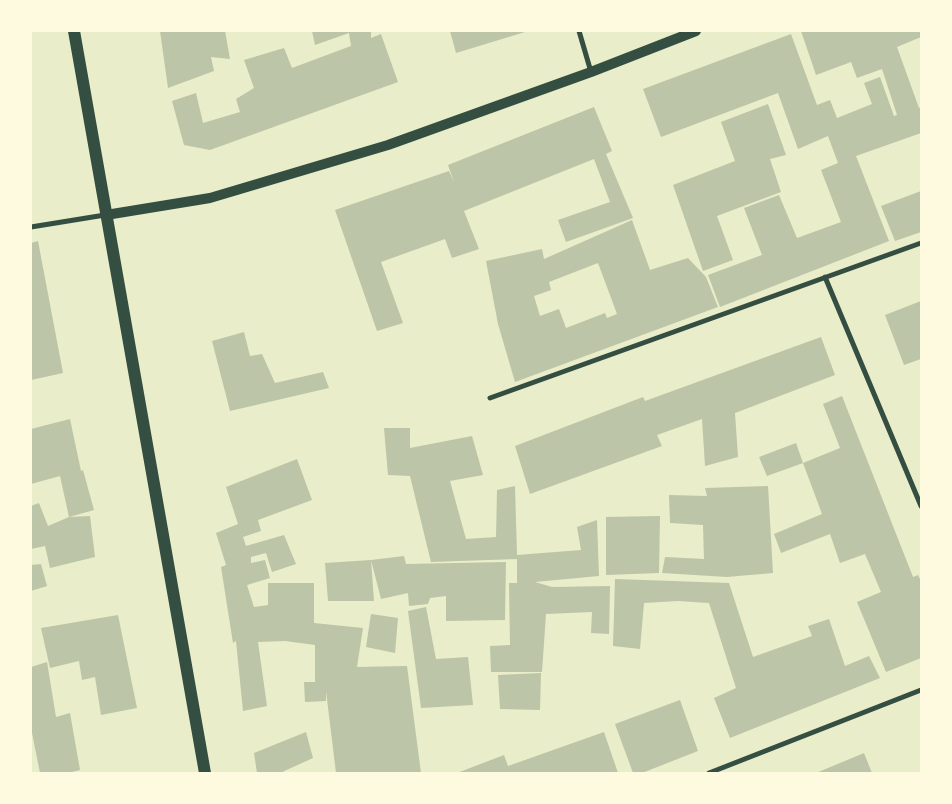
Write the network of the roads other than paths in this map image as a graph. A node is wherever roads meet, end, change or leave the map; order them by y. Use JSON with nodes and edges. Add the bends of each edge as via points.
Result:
{"nodes":[{"id":1,"x":74,"y":31,"type":"edge"},
{"id":2,"x":579,"y":31,"type":"edge"},
{"id":3,"x":696,"y":31,"type":"edge"},
{"id":4,"x":591,"y":72,"type":"junction"},
{"id":5,"x":106,"y":215,"type":"junction"},
{"id":6,"x":31,"y":227,"type":"edge"},
{"id":7,"x":921,"y":243,"type":"edge"},
{"id":8,"x":825,"y":277,"type":"junction"},
{"id":9,"x":490,"y":398,"type":"dead end"},
{"id":10,"x":921,"y":506,"type":"edge"},
{"id":11,"x":921,"y":690,"type":"edge"},
{"id":12,"x":205,"y":773,"type":"edge"},
{"id":13,"x":709,"y":773,"type":"edge"}],
"edges":[{"from":1,"to":5,"type":"main road"},
{"from":2,"to":4,"type":"street"},
{"from":3,"to":4,"type":"main road"},
{"from":4,"to":5,"type":"main road","via":[[388,145],[229,193]]},
{"from":5,"to":6,"type":"street"},
{"from":5,"to":12,"type":"main road"},
{"from":7,"to":8,"type":"street"},
{"from":8,"to":9,"type":"street"},
{"from":8,"to":10,"type":"street"},
{"from":11,"to":13,"type":"street"}]}
